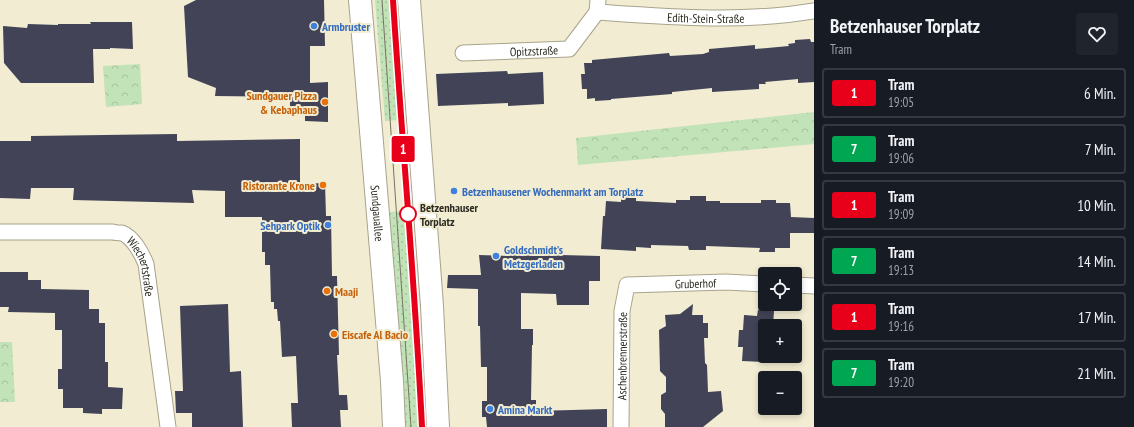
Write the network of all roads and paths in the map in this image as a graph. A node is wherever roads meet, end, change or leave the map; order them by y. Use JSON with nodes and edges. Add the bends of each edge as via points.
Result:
{"nodes":[{"id":1,"x":360,"y":0,"type":"edge"},
{"id":2,"x":409,"y":0,"type":"edge"},
{"id":3,"x":598,"y":6,"type":"edge"},
{"id":4,"x":814,"y":11,"type":"edge"},
{"id":5,"x":463,"y":53,"type":"dead end"},
{"id":6,"x":0,"y":232,"type":"edge"},
{"id":7,"x":758,"y":284,"type":"edge"},
{"id":8,"x":627,"y":285,"type":"joint"},
{"id":9,"x":802,"y":285,"type":"edge"},
{"id":10,"x":814,"y":286,"type":"edge"},
{"id":11,"x":168,"y":427,"type":"edge"},
{"id":12,"x":394,"y":427,"type":"edge"},
{"id":13,"x":438,"y":427,"type":"edge"},
{"id":14,"x":622,"y":427,"type":"edge"}],
"edges":[{"from":1,"to":12,"type":"street","name":"Sundgauallee"},
{"from":2,"to":13,"type":"street","via":[[432,306]]},
{"from":3,"to":4,"type":"street","name":"Edith-Stein-Straße","via":[[695,19],[788,15]]},
{"from":3,"to":5,"type":"street","name":"Opitzstraße","via":[[569,49]]},
{"from":6,"to":11,"type":"street","name":"Wiechertstraße","via":[[122,233],[142,253],[146,264]]},
{"from":7,"to":8,"type":"street","name":"Gruberhof"},
{"from":8,"to":14,"type":"street","name":"Aschenbrennerstraße","via":[[622,310]]},
{"from":9,"to":10,"type":"street"}]}
